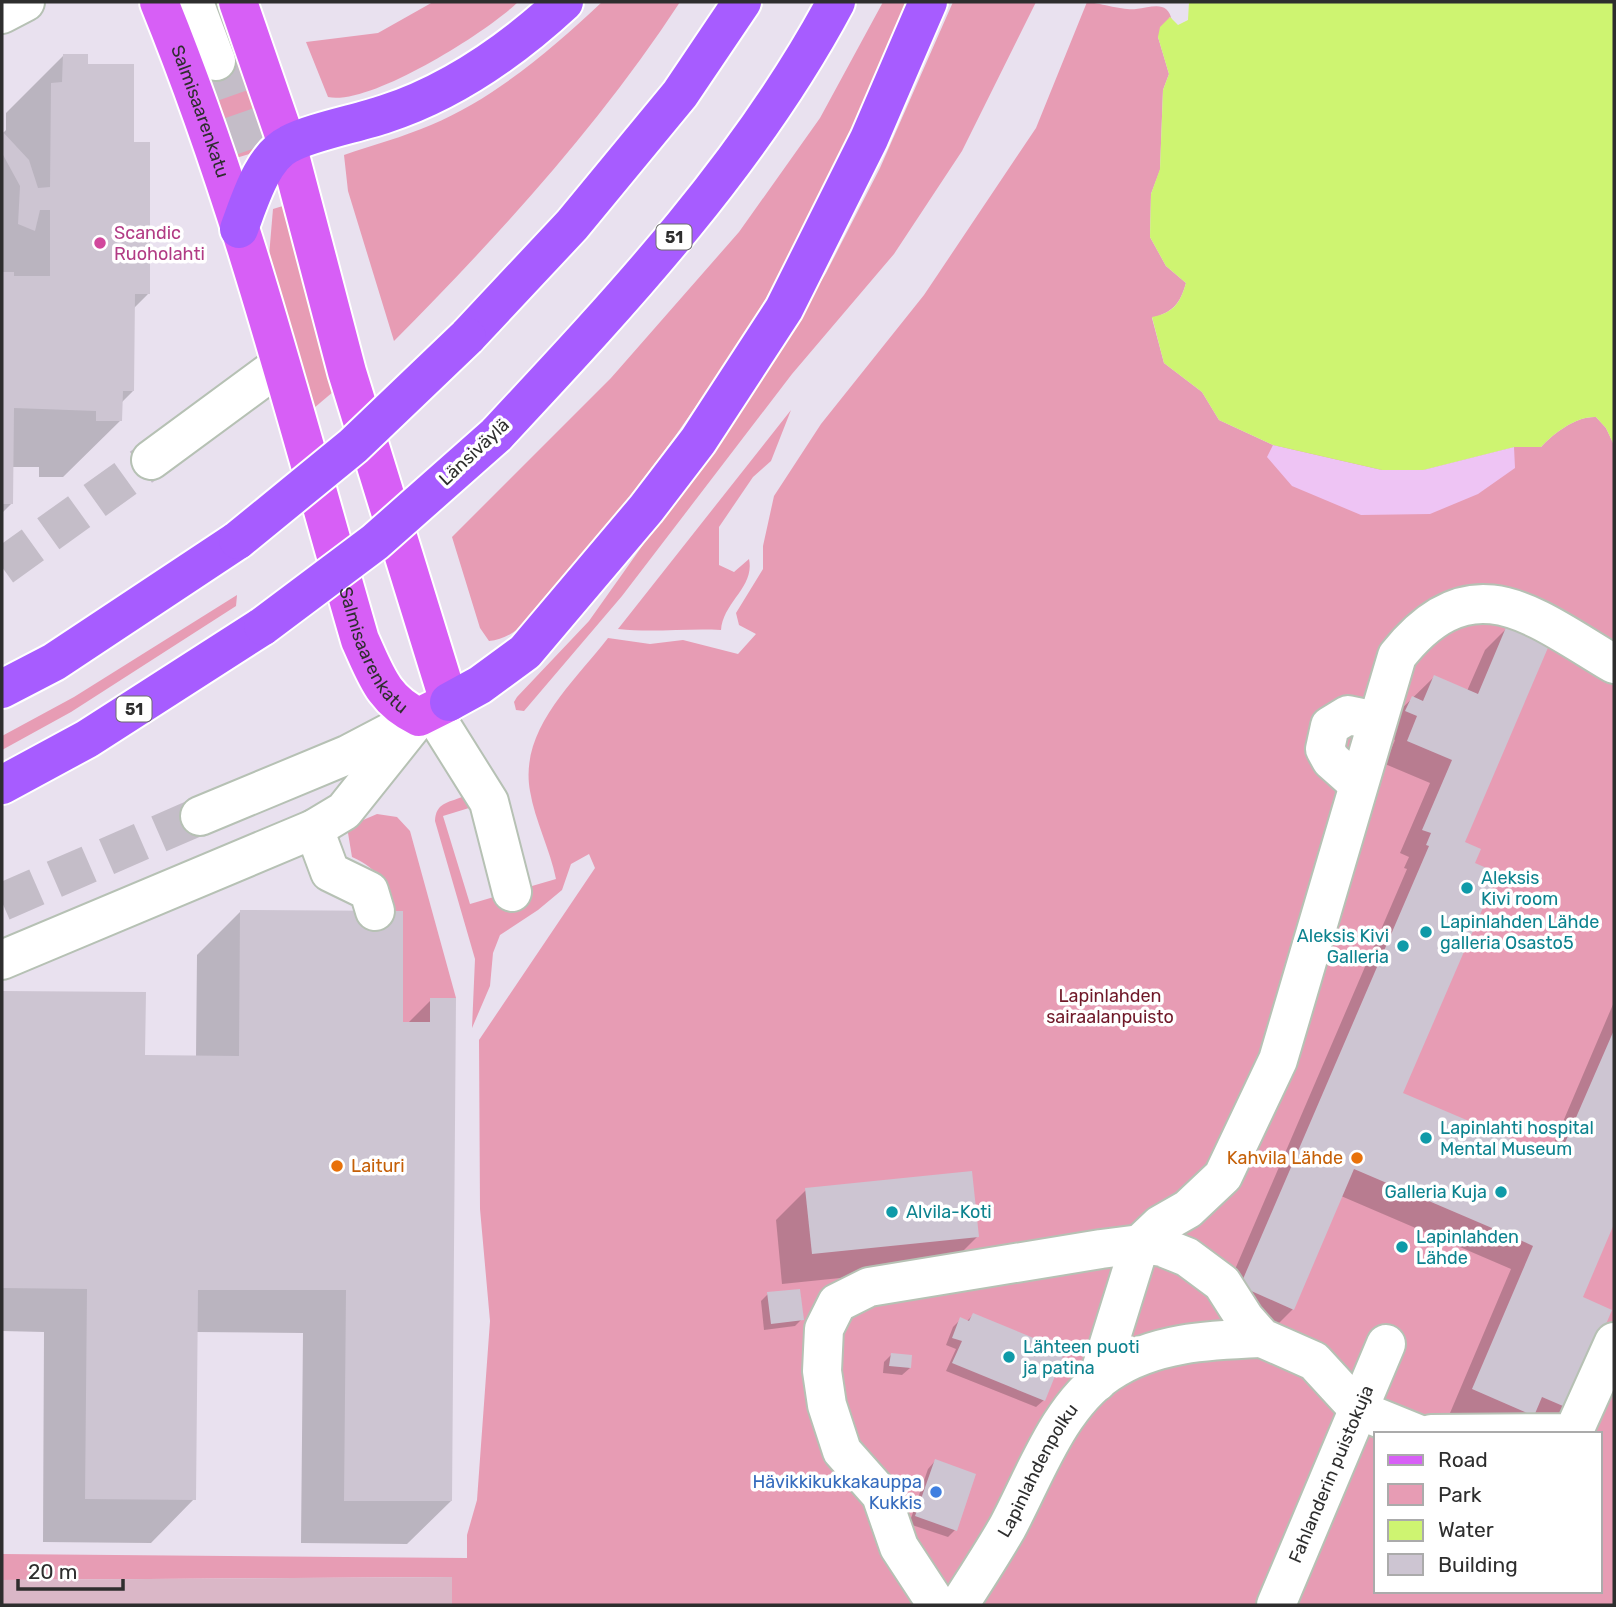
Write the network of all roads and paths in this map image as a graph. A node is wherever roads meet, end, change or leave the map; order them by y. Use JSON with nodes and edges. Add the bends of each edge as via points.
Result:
{"nodes":[{"id":1,"x":25,"y":2,"type":"edge"},
{"id":2,"x":159,"y":2,"type":"edge"},
{"id":3,"x":194,"y":2,"type":"edge"},
{"id":4,"x":238,"y":2,"type":"edge"},
{"id":5,"x":564,"y":2,"type":"edge"},
{"id":6,"x":742,"y":2,"type":"edge"},
{"id":7,"x":836,"y":2,"type":"edge"},
{"id":8,"x":928,"y":2,"type":"edge"},
{"id":9,"x":2,"y":14,"type":"edge"},
{"id":10,"x":216,"y":61,"type":"tunnel mouth"},
{"id":11,"x":287,"y":144,"type":"junction"},
{"id":12,"x":239,"y":229,"type":"junction"},
{"id":13,"x":279,"y":365,"type":"junction"},
{"id":14,"x":151,"y":460,"type":"tunnel mouth"},
{"id":15,"x":1614,"y":664,"type":"edge"},
{"id":16,"x":2,"y":689,"type":"edge"},
{"id":17,"x":433,"y":710,"type":"junction"},
{"id":18,"x":2,"y":785,"type":"edge"},
{"id":19,"x":200,"y":816,"type":"tunnel mouth"},
{"id":20,"x":314,"y":829,"type":"junction"},
{"id":21,"x":512,"y":892,"type":"dead end"},
{"id":22,"x":374,"y":911,"type":"dead end"},
{"id":23,"x":2,"y":960,"type":"edge"},
{"id":24,"x":1223,"y":1176,"type":"junction"},
{"id":25,"x":1140,"y":1244,"type":"junction"},
{"id":26,"x":1222,"y":1283,"type":"junction"},
{"id":27,"x":1262,"y":1338,"type":"junction"},
{"id":28,"x":1614,"y":1342,"type":"edge"},
{"id":29,"x":1386,"y":1344,"type":"dead end"},
{"id":30,"x":1097,"y":1382,"type":"junction"},
{"id":31,"x":1359,"y":1410,"type":"junction"},
{"id":32,"x":1413,"y":1432,"type":"edge"},
{"id":33,"x":1573,"y":1432,"type":"edge"},
{"id":34,"x":937,"y":1605,"type":"edge"},
{"id":35,"x":959,"y":1605,"type":"edge"},
{"id":36,"x":1276,"y":1605,"type":"edge"}],
"edges":[{"from":1,"to":9,"type":"lane"},
{"from":2,"to":12,"type":"main road","name":"Salmisaarenkatu"},
{"from":3,"to":10,"type":"lane"},
{"from":4,"to":11,"type":"main road"},
{"from":5,"to":11,"type":"highway","via":[[499,57],[431,96]]},
{"from":6,"to":16,"type":"highway","bridge":true,"via":[[671,104],[572,225],[467,337],[353,446],[238,540],[54,663]]},
{"from":7,"to":18,"type":"highway","name":"Länsiväylä","number":"51","bridge":true,"via":[[748,144],[630,291],[496,435],[375,542],[263,626],[87,739]]},
{"from":8,"to":17,"type":"highway","via":[[869,139],[784,309],[698,441],[525,652],[481,685]]},
{"from":11,"to":12,"type":"highway","via":[[260,174]]},
{"from":11,"to":17,"type":"main road"},
{"from":12,"to":13,"type":"main road","name":"Salmisaarenkatu"},
{"from":13,"to":14,"type":"lane"},
{"from":13,"to":17,"type":"main road","name":"Salmisaarenkatu","via":[[360,640],[397,707]]},
{"from":15,"to":24,"type":"lane","via":[[1526,612],[1485,604],[1457,606],[1433,618],[1397,656],[1278,1060]]},
{"from":17,"to":19,"type":"lane","via":[[347,755]]},
{"from":17,"to":20,"type":"lane","via":[[344,811]]},
{"from":17,"to":21,"type":"lane","via":[[489,802]]},
{"from":20,"to":22,"type":"lane","via":[[330,872],[369,891]]},
{"from":20,"to":23,"type":"lane"},
{"from":24,"to":25,"type":"lane"},
{"from":24,"to":26,"type":"lane","via":[[1210,1208],[1206,1238],[1210,1261]]},
{"from":25,"to":26,"type":"lane","via":[[1187,1256]]},
{"from":25,"to":30,"type":"lane"},
{"from":25,"to":34,"type":"lane","via":[[869,1287],[844,1298],[830,1315],[821,1346],[822,1371],[836,1438],[881,1494],[899,1547]]},
{"from":26,"to":27,"type":"lane"},
{"from":27,"to":30,"type":"lane","name":"Lapinlahdenpolku","via":[[1183,1343],[1141,1356]]},
{"from":27,"to":31,"type":"lane","via":[[1314,1361]]},
{"from":28,"to":33,"type":"lane"},
{"from":29,"to":31,"type":"lane","name":"Fahlanderin puistokuja"},
{"from":30,"to":35,"type":"lane","name":"Lapinlahdenpolku","via":[[1052,1436],[1006,1528]]},
{"from":31,"to":32,"type":"lane"},
{"from":31,"to":36,"type":"lane","name":"Fahlanderin puistokuja"}]}
